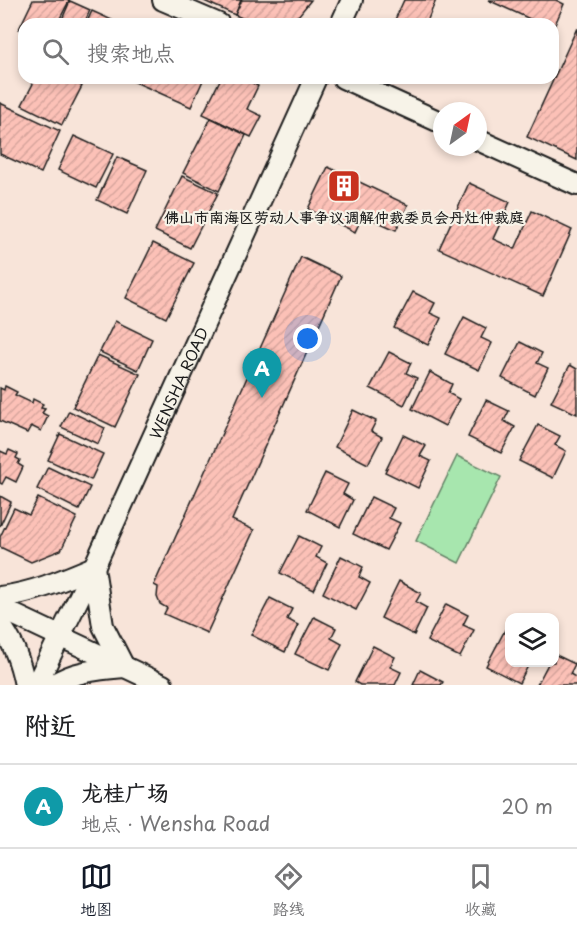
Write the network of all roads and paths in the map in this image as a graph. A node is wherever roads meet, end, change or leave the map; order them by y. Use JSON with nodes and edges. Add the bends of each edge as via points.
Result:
{"nodes":[{"id":1,"x":163,"y":0,"type":"edge"},
{"id":2,"x":352,"y":0,"type":"edge"},
{"id":3,"x":205,"y":18,"type":"edge"},
{"id":4,"x":344,"y":18,"type":"edge"},
{"id":5,"x":313,"y":84,"type":"edge"},
{"id":6,"x":356,"y":84,"type":"edge"},
{"id":7,"x":433,"y":119,"type":"edge"},
{"id":8,"x":487,"y":144,"type":"edge"},
{"id":9,"x":577,"y":185,"type":"edge"},
{"id":10,"x":94,"y":567,"type":"junction"},
{"id":11,"x":0,"y":597,"type":"edge"},
{"id":12,"x":0,"y":608,"type":"edge"},
{"id":13,"x":0,"y":625,"type":"edge"},
{"id":14,"x":59,"y":637,"type":"junction"},
{"id":15,"x":124,"y":667,"type":"junction"},
{"id":16,"x":25,"y":685,"type":"edge"},
{"id":17,"x":36,"y":685,"type":"edge"},
{"id":18,"x":53,"y":685,"type":"edge"},
{"id":19,"x":163,"y":685,"type":"edge"}],
"edges":[{"from":1,"to":3,"type":"street"},
{"from":2,"to":4,"type":"street"},
{"from":5,"to":10,"type":"street","name":"WENSHA ROAD"},
{"from":6,"to":7,"type":"street"},
{"from":8,"to":9,"type":"street"},
{"from":10,"to":11,"type":"street","via":[[53,584]]},
{"from":10,"to":14,"type":"street","name":"WENSHA ROAD"},
{"from":10,"to":15,"type":"street","via":[[103,626]]},
{"from":12,"to":14,"type":"street"},
{"from":13,"to":16,"type":"street"},
{"from":14,"to":15,"type":"street"},
{"from":14,"to":17,"type":"street","name":"WENSHA ROAD"},
{"from":15,"to":18,"type":"street","via":[[94,670]]},
{"from":15,"to":19,"type":"street"}]}
